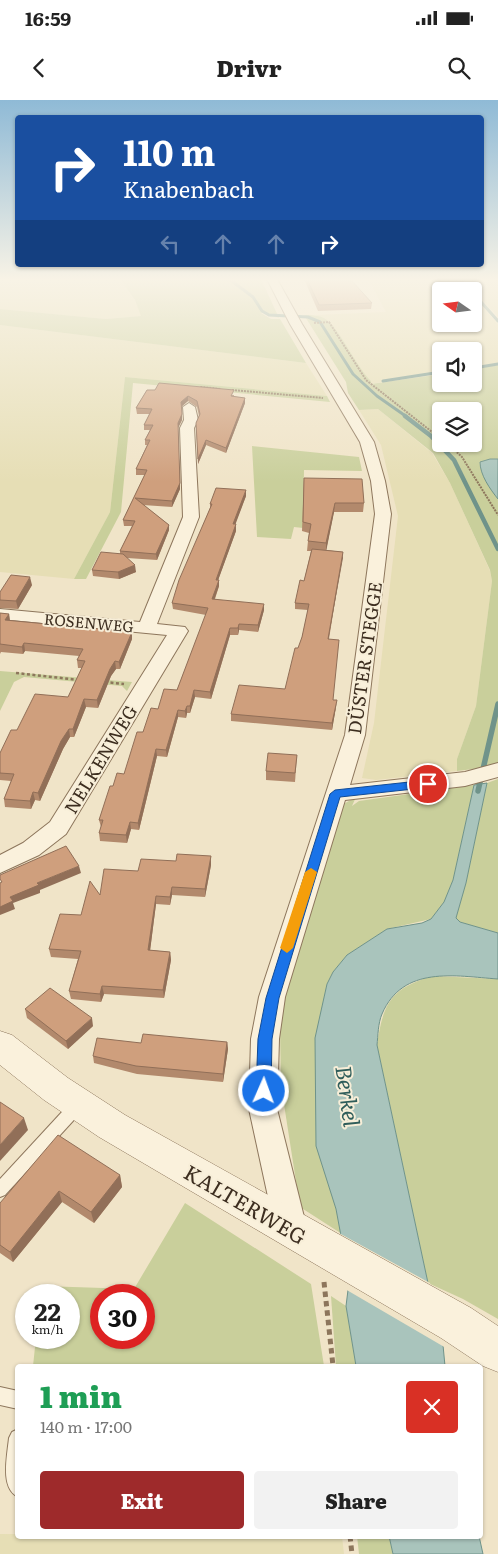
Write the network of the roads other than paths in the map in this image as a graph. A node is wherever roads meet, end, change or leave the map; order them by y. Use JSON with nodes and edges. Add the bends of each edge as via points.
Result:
{"nodes":[{"id":1,"x":310,"y":347,"type":"edge"},
{"id":2,"x":189,"y":407,"type":"road end"},
{"id":3,"x":0,"y":614,"type":"edge"},
{"id":4,"x":147,"y":627,"type":"junction"},
{"id":5,"x":179,"y":631,"type":"joint"},
{"id":6,"x":498,"y":770,"type":"edge"},
{"id":7,"x":335,"y":794,"type":"junction"},
{"id":8,"x":0,"y":865,"type":"edge"},
{"id":9,"x":0,"y":1045,"type":"edge"},
{"id":10,"x":79,"y":1104,"type":"junction"},
{"id":11,"x":0,"y":1190,"type":"edge"},
{"id":12,"x":314,"y":1243,"type":"junction"},
{"id":13,"x":498,"y":1351,"type":"edge"},
{"id":14,"x":0,"y":1396,"type":"edge"},
{"id":15,"x":15,"y":1399,"type":"edge"},
{"id":16,"x":15,"y":1464,"type":"edge"},
{"id":17,"x":15,"y":1484,"type":"edge"}],
"edges":[{"from":1,"to":7,"type":"street","name":"DÜSTER STEGGE","via":[[367,442],[378,481],[382,514],[355,735]]},
{"from":2,"to":4,"type":"street","via":[[191,517]]},
{"from":3,"to":4,"type":"street","name":"ROSENWEG"},
{"from":4,"to":5,"type":"street","name":"ROSENWEG"},
{"from":5,"to":8,"type":"street","name":"NELKENWEG","via":[[58,828],[31,849]]},
{"from":6,"to":7,"type":"street","via":[[465,779]]},
{"from":7,"to":12,"type":"street","name":"DÜSTER STEGGE","via":[[272,998],[265,1039],[263,1109]]},
{"from":9,"to":10,"type":"street","name":"KALTERWEG"},
{"from":10,"to":11,"type":"lane"},
{"from":10,"to":12,"type":"street","name":"KALTERWEG"},
{"from":12,"to":13,"type":"street","name":"KALTERWEG","via":[[456,1323]]},
{"from":14,"to":15,"type":"lane"},
{"from":16,"to":17,"type":"lane"}]}
